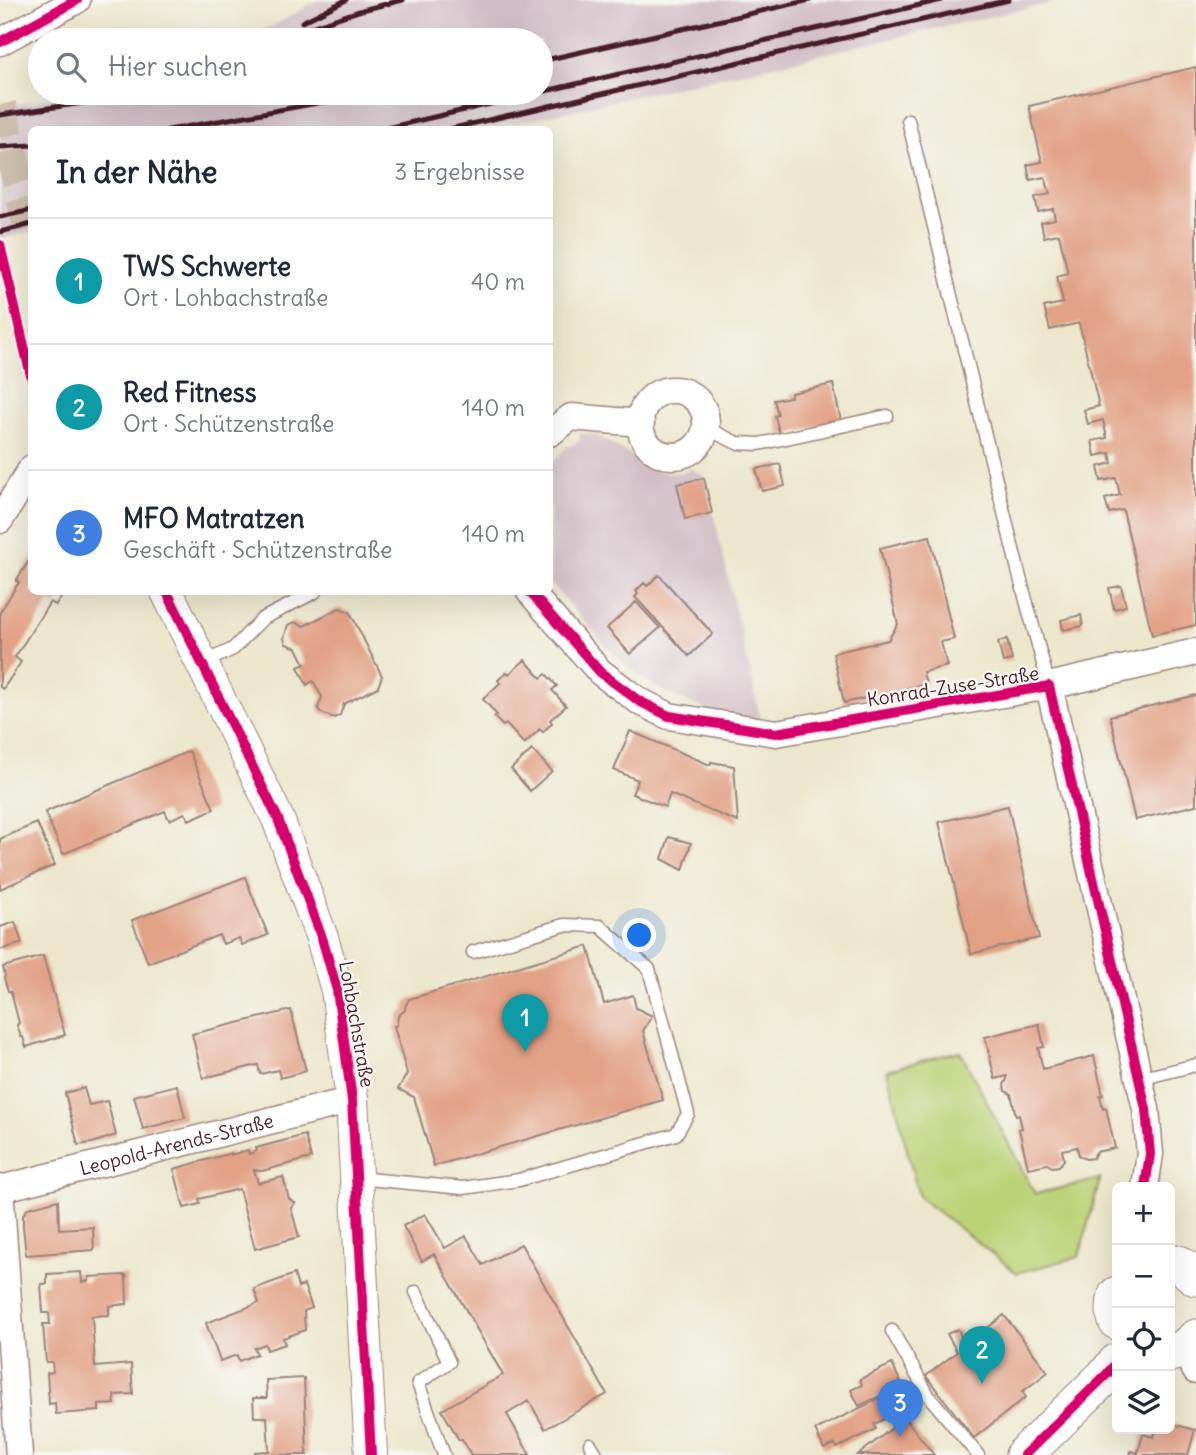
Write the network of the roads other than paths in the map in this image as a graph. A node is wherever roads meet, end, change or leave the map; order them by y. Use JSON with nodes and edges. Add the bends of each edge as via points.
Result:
{"nodes":[{"id":1,"x":77,"y":0,"type":"edge"},
{"id":2,"x":0,"y":41,"type":"edge"},
{"id":3,"x":908,"y":120,"type":"dead end"},
{"id":4,"x":887,"y":416,"type":"dead end"},
{"id":5,"x":640,"y":423,"type":"junction"},
{"id":6,"x":706,"y":428,"type":"junction"},
{"id":7,"x":553,"y":431,"type":"edge"},
{"id":8,"x":28,"y":474,"type":"edge"},
{"id":9,"x":0,"y":520,"type":"edge"},
{"id":10,"x":168,"y":595,"type":"edge"},
{"id":11,"x":309,"y":595,"type":"edge"},
{"id":12,"x":533,"y":595,"type":"edge"},
{"id":13,"x":1196,"y":652,"type":"edge"},
{"id":14,"x":202,"y":663,"type":"junction"},
{"id":15,"x":1049,"y":686,"type":"junction"},
{"id":16,"x":473,"y":952,"type":"dead end"},
{"id":17,"x":1196,"y":1065,"type":"edge"},
{"id":18,"x":1139,"y":1079,"type":"junction"},
{"id":19,"x":352,"y":1100,"type":"junction"},
{"id":20,"x":356,"y":1178,"type":"junction"},
{"id":21,"x":1146,"y":1182,"type":"edge"},
{"id":22,"x":0,"y":1189,"type":"edge"},
{"id":23,"x":416,"y":1292,"type":"dead end"},
{"id":24,"x":892,"y":1331,"type":"dead end"},
{"id":25,"x":1112,"y":1368,"type":"edge"},
{"id":26,"x":19,"y":1455,"type":"edge"},
{"id":27,"x":371,"y":1455,"type":"edge"},
{"id":28,"x":444,"y":1455,"type":"edge"},
{"id":29,"x":978,"y":1455,"type":"edge"},
{"id":30,"x":1024,"y":1455,"type":"edge"}],
"edges":[{"from":1,"to":2,"type":"street"},
{"from":3,"to":15,"type":"lane","name":"Konrad-Zuse-Straße"},
{"from":4,"to":6,"type":"lane","via":[[759,444],[737,443]]},
{"from":5,"to":6,"type":"street","via":[[650,447],[673,456],[697,447]]},
{"from":5,"to":6,"type":"street","via":[[650,400],[679,390],[697,400],[705,413]]},
{"from":5,"to":7,"type":"street","via":[[571,417]]},
{"from":8,"to":9,"type":"street"},
{"from":10,"to":14,"type":"street","name":"Lohbachstraße"},
{"from":11,"to":14,"type":"lane","via":[[262,619],[233,649]]},
{"from":12,"to":15,"type":"street","name":"Konrad-Zuse-Straße","via":[[600,672],[669,716],[776,733]]},
{"from":13,"to":15,"type":"street","name":"Konrad-Zuse-Straße"},
{"from":14,"to":19,"type":"street","name":"Lohbachstraße","via":[[278,819],[322,938],[337,990]]},
{"from":15,"to":18,"type":"street","name":"Konrad-Zuse-Straße"},
{"from":16,"to":20,"type":"lane","via":[[564,925],[600,926],[649,969],[688,1114],[676,1134],[519,1180],[463,1188]]},
{"from":17,"to":18,"type":"lane"},
{"from":18,"to":21,"type":"street","name":"Konrad-Zuse-Straße","via":[[1150,1154]]},
{"from":19,"to":20,"type":"street","name":"Lohbachstraße"},
{"from":19,"to":22,"type":"street","name":"Leopold-Arends-Straße"},
{"from":20,"to":27,"type":"street","name":"Lohbachstraße"},
{"from":22,"to":26,"type":"street"},
{"from":23,"to":28,"type":"lane","via":[[449,1362],[418,1383]]},
{"from":24,"to":29,"type":"lane","via":[[929,1395]]},
{"from":25,"to":30,"type":"main road"}]}
